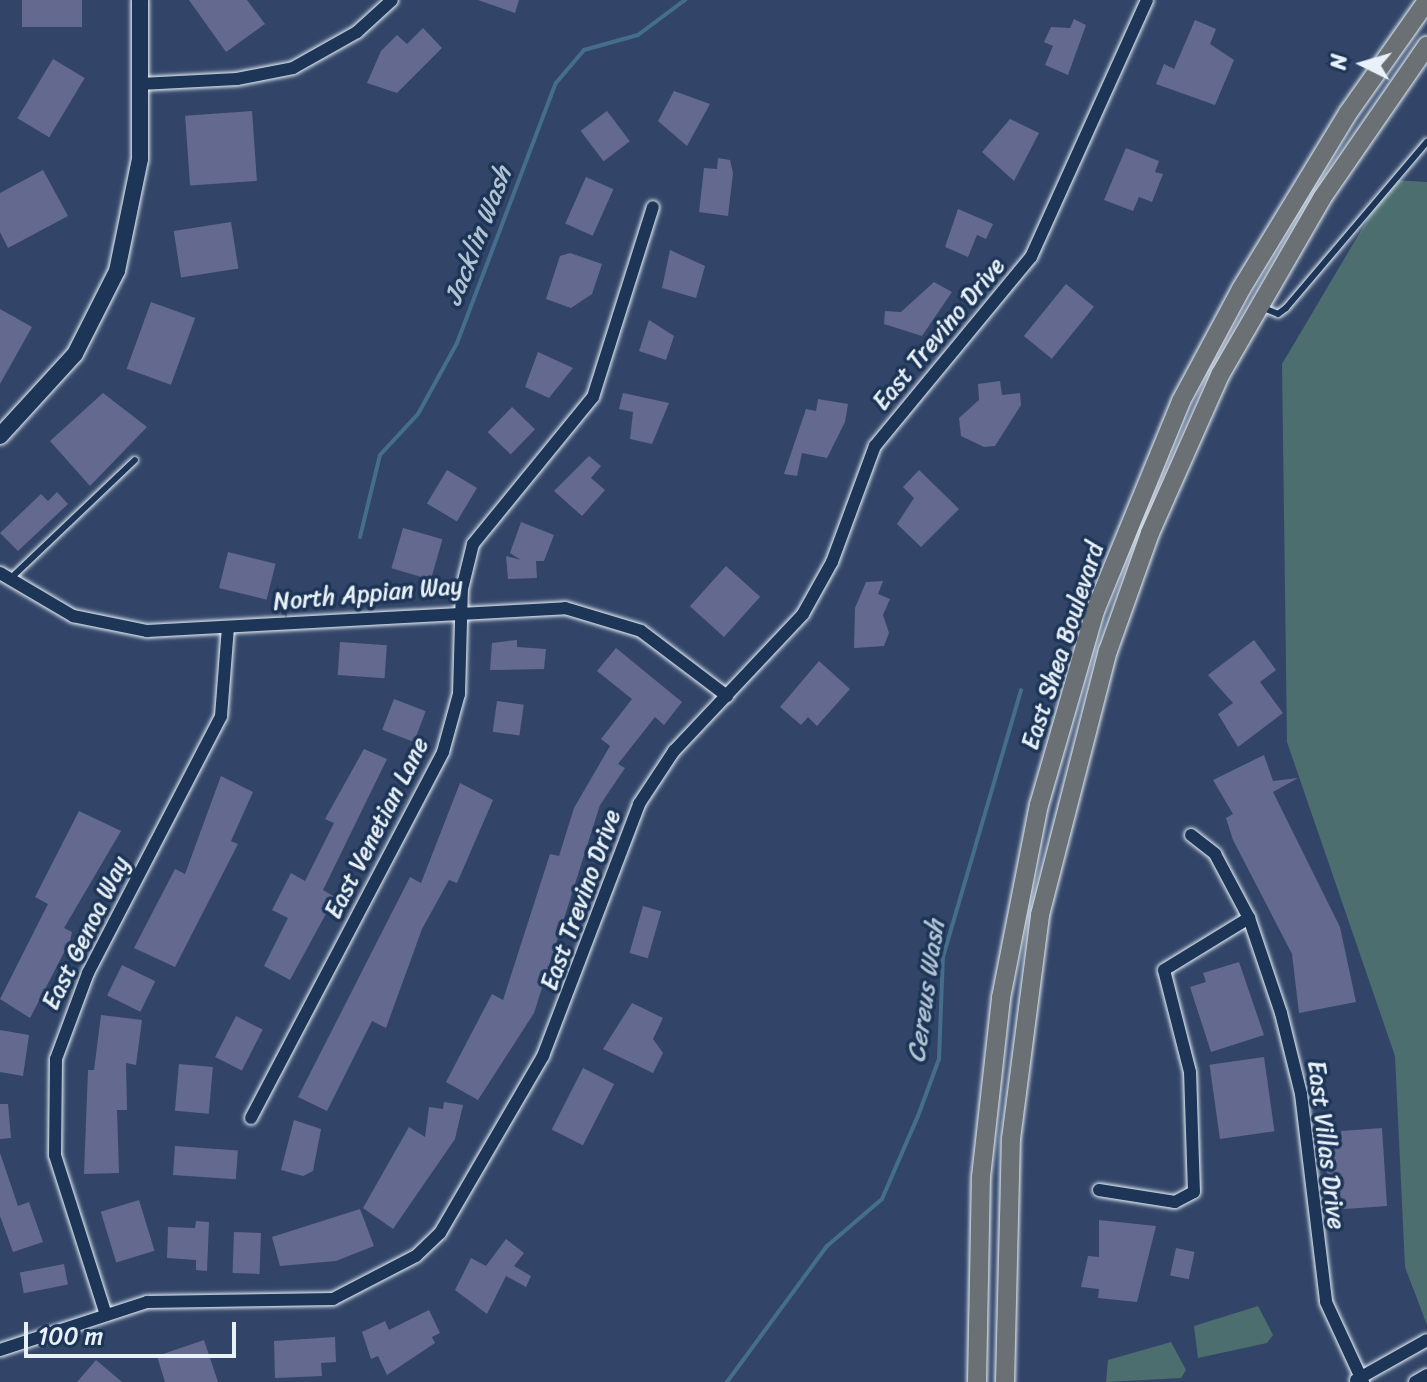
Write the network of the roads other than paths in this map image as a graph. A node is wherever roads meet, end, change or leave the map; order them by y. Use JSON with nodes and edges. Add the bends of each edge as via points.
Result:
{"nodes":[{"id":1,"x":140,"y":0,"type":"edge"},
{"id":2,"x":392,"y":0,"type":"edge"},
{"id":3,"x":1147,"y":0,"type":"edge"},
{"id":4,"x":1427,"y":1,"type":"edge"},
{"id":5,"x":1427,"y":46,"type":"edge"},
{"id":6,"x":140,"y":84,"type":"junction"},
{"id":7,"x":1427,"y":142,"type":"edge"},
{"id":8,"x":653,"y":207,"type":"dead end"},
{"id":9,"x":1259,"y":305,"type":"junction"},
{"id":10,"x":2,"y":430,"type":"edge"},
{"id":11,"x":135,"y":460,"type":"dead end"},
{"id":12,"x":4,"y":577,"type":"edge"},
{"id":13,"x":461,"y":609,"type":"junction"},
{"id":14,"x":228,"y":627,"type":"junction"},
{"id":15,"x":727,"y":696,"type":"junction"},
{"id":16,"x":1042,"y":793,"type":"junction"},
{"id":17,"x":1067,"y":800,"type":"junction"},
{"id":18,"x":1191,"y":835,"type":"dead end"},
{"id":19,"x":1249,"y":918,"type":"junction"},
{"id":20,"x":251,"y":1118,"type":"dead end"},
{"id":21,"x":1099,"y":1190,"type":"dead end"},
{"id":22,"x":106,"y":1315,"type":"junction"},
{"id":23,"x":1427,"y":1340,"type":"edge"},
{"id":24,"x":0,"y":1350,"type":"edge"},
{"id":25,"x":1427,"y":1375,"type":"edge"},
{"id":26,"x":1359,"y":1380,"type":"edge"},
{"id":27,"x":977,"y":1382,"type":"edge"},
{"id":28,"x":1005,"y":1382,"type":"edge"},
{"id":29,"x":1415,"y":1382,"type":"edge"}],
"edges":[{"from":1,"to":6,"type":"street"},
{"from":2,"to":6,"type":"street","via":[[357,32],[293,68],[237,79]]},
{"from":3,"to":15,"type":"street","name":"East Trevino Drive","via":[[1031,257],[875,446],[832,562],[803,614]]},
{"from":4,"to":16,"type":"main road","name":"East Shea Boulevard","via":[[1296,194],[1181,401],[1095,611]]},
{"from":5,"to":9,"type":"main road","name":"East Shea Boulevard"},
{"from":6,"to":10,"type":"street","via":[[138,183],[117,271],[81,344]]},
{"from":7,"to":9,"type":"lane","via":[[1286,308],[1272,313]]},
{"from":8,"to":13,"type":"street","name":"East Venetian Lane","via":[[593,397],[483,526],[466,563]]},
{"from":9,"to":17,"type":"main road","name":"East Shea Boulevard","via":[[1150,533]]},
{"from":11,"to":12,"type":"lane"},
{"from":12,"to":14,"type":"street","name":"North Appian Way","via":[[73,616],[123,628]]},
{"from":13,"to":14,"type":"street","name":"North Appian Way"},
{"from":13,"to":15,"type":"street","name":"North Appian Way","via":[[531,606],[605,617],[667,645]]},
{"from":13,"to":20,"type":"street","name":"East Venetian Lane","via":[[459,694],[443,752]]},
{"from":14,"to":22,"type":"street","name":"East Genoa Way","via":[[221,716],[83,983],[56,1059],[55,1155]]},
{"from":15,"to":22,"type":"street","name":"East Trevino Drive","via":[[674,751],[639,804],[554,1032],[440,1233],[416,1256],[333,1299],[147,1302]]},
{"from":16,"to":17,"type":"main road"},
{"from":16,"to":27,"type":"main road","name":"East Shea Boulevard","via":[[1019,888],[989,1090]]},
{"from":17,"to":28,"type":"main road","name":"East Shea Boulevard","via":[[1040,915],[1011,1139]]},
{"from":18,"to":19,"type":"street","name":"East Villas Drive","via":[[1215,854]]},
{"from":19,"to":21,"type":"street","via":[[1164,970],[1190,1072],[1194,1192],[1175,1202]]},
{"from":19,"to":26,"type":"street","name":"East Villas Drive","via":[[1301,1094],[1326,1302]]},
{"from":22,"to":24,"type":"street","name":"East Trevino Drive"},
{"from":23,"to":26,"type":"street"},
{"from":25,"to":29,"type":"street"}]}
